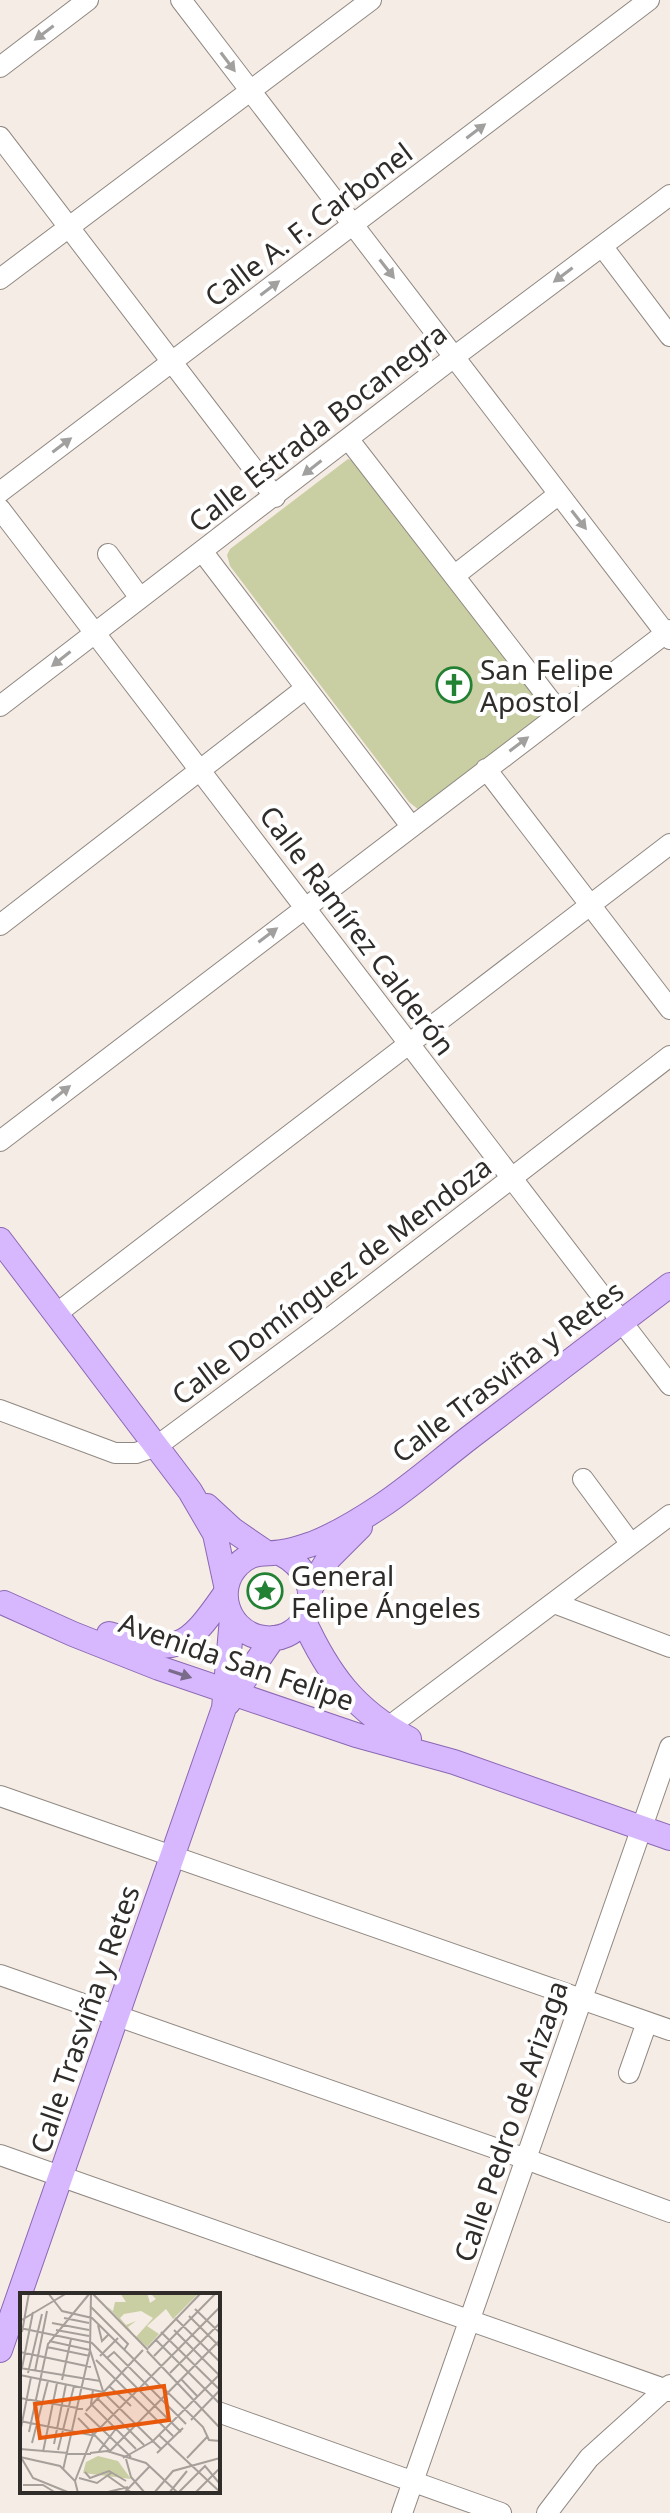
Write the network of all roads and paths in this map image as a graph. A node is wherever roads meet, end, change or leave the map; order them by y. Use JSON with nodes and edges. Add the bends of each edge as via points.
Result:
{"nodes":[{"id":1,"x":88,"y":0,"type":"edge"},
{"id":2,"x":181,"y":0,"type":"edge"},
{"id":3,"x":371,"y":0,"type":"edge"},
{"id":4,"x":649,"y":0,"type":"edge"},
{"id":5,"x":0,"y":67,"type":"edge"},
{"id":6,"x":250,"y":91,"type":"junction"},
{"id":7,"x":0,"y":137,"type":"edge"},
{"id":8,"x":670,"y":195,"type":"edge"},
{"id":9,"x":353,"y":225,"type":"junction"},
{"id":10,"x":70,"y":226,"type":"junction"},
{"id":11,"x":602,"y":246,"type":"junction"},
{"id":12,"x":0,"y":279,"type":"edge"},
{"id":13,"x":670,"y":336,"type":"edge"},
{"id":14,"x":454,"y":357,"type":"junction"},
{"id":15,"x":173,"y":362,"type":"junction"},
{"id":16,"x":349,"y":440,"type":"junction"},
{"id":17,"x":0,"y":492,"type":"edge"},
{"id":18,"x":559,"y":494,"type":"junction"},
{"id":19,"x":275,"y":497,"type":"junction"},
{"id":20,"x":0,"y":509,"type":"edge"},
{"id":21,"x":202,"y":551,"type":"junction"},
{"id":22,"x":108,"y":554,"type":"dead end"},
{"id":23,"x":454,"y":576,"type":"junction"},
{"id":24,"x":140,"y":598,"type":"junction"},
{"id":25,"x":95,"y":633,"type":"junction"},
{"id":26,"x":669,"y":634,"type":"edge"},
{"id":27,"x":306,"y":688,"type":"junction"},
{"id":28,"x":0,"y":706,"type":"edge"},
{"id":29,"x":560,"y":713,"type":"junction"},
{"id":30,"x":200,"y":768,"type":"junction"},
{"id":31,"x":486,"y":769,"type":"junction"},
{"id":32,"x":411,"y":826,"type":"junction"},
{"id":33,"x":670,"y":844,"type":"edge"},
{"id":34,"x":590,"y":906,"type":"junction"},
{"id":35,"x":304,"y":907,"type":"junction"},
{"id":36,"x":0,"y":925,"type":"edge"},
{"id":37,"x":670,"y":1009,"type":"edge"},
{"id":38,"x":409,"y":1044,"type":"junction"},
{"id":39,"x":670,"y":1056,"type":"edge"},
{"id":40,"x":0,"y":1141,"type":"edge"},
{"id":41,"x":513,"y":1178,"type":"junction"},
{"id":42,"x":0,"y":1240,"type":"edge"},
{"id":43,"x":670,"y":1285,"type":"edge"},
{"id":44,"x":56,"y":1314,"type":"junction"},
{"id":45,"x":622,"y":1321,"type":"junction"},
{"id":46,"x":670,"y":1385,"type":"edge"},
{"id":47,"x":0,"y":1410,"type":"edge"},
{"id":48,"x":157,"y":1446,"type":"junction"},
{"id":49,"x":583,"y":1479,"type":"dead end"},
{"id":50,"x":190,"y":1491,"type":"junction"},
{"id":51,"x":381,"y":1505,"type":"junction"},
{"id":52,"x":670,"y":1515,"type":"edge"},
{"id":53,"x":631,"y":1544,"type":"junction"},
{"id":54,"x":272,"y":1552,"type":"junction"},
{"id":55,"x":311,"y":1587,"type":"junction"},
{"id":56,"x":226,"y":1589,"type":"junction"},
{"id":57,"x":2,"y":1602,"type":"edge"},
{"id":58,"x":554,"y":1603,"type":"junction"},
{"id":59,"x":232,"y":1618,"type":"junction"},
{"id":60,"x":303,"y":1619,"type":"junction"},
{"id":61,"x":273,"y":1638,"type":"junction"},
{"id":62,"x":670,"y":1647,"type":"edge"},
{"id":63,"x":228,"y":1696,"type":"junction"},
{"id":64,"x":387,"y":1728,"type":"junction"},
{"id":65,"x":670,"y":1747,"type":"edge"},
{"id":66,"x":454,"y":1762,"type":"junction"},
{"id":67,"x":0,"y":1796,"type":"edge"},
{"id":68,"x":642,"y":1828,"type":"junction"},
{"id":69,"x":670,"y":1838,"type":"edge"},
{"id":70,"x":173,"y":1855,"type":"junction"},
{"id":71,"x":0,"y":1975,"type":"edge"},
{"id":72,"x":582,"y":1998,"type":"junction"},
{"id":73,"x":116,"y":2017,"type":"junction"},
{"id":74,"x":647,"y":2022,"type":"junction"},
{"id":75,"x":670,"y":2030,"type":"edge"},
{"id":76,"x":629,"y":2073,"type":"dead end"},
{"id":77,"x":0,"y":2155,"type":"edge"},
{"id":78,"x":526,"y":2159,"type":"junction"},
{"id":79,"x":61,"y":2177,"type":"junction"},
{"id":80,"x":670,"y":2212,"type":"edge"},
{"id":81,"x":23,"y":2293,"type":"edge"},
{"id":82,"x":20,"y":2302,"type":"edge"},
{"id":83,"x":470,"y":2319,"type":"junction"},
{"id":84,"x":7,"y":2342,"type":"edge"},
{"id":85,"x":668,"y":2388,"type":"edge"},
{"id":86,"x":220,"y":2413,"type":"edge"},
{"id":87,"x":414,"y":2480,"type":"junction"},
{"id":88,"x":402,"y":2513,"type":"edge"},
{"id":89,"x":501,"y":2513,"type":"edge"},
{"id":90,"x":547,"y":2513,"type":"edge"}],
"edges":[{"from":1,"to":5,"type":"street","one_way":true},
{"from":2,"to":6,"type":"street","one_way":true},
{"from":3,"to":6,"type":"street"},
{"from":9,"to":4,"type":"street","name":"Calle A. F. Carbonel","one_way":true},
{"from":6,"to":9,"type":"street"},
{"from":6,"to":10,"type":"street"},
{"from":7,"to":10,"type":"street"},
{"from":8,"to":11,"type":"street","name":"Calle Estrada Bocanegra"},
{"from":9,"to":14,"type":"street","one_way":true},
{"from":15,"to":9,"type":"street","name":"Calle A. F. Carbonel","one_way":true},
{"from":10,"to":12,"type":"street"},
{"from":10,"to":15,"type":"street"},
{"from":11,"to":13,"type":"street"},
{"from":11,"to":14,"type":"street","name":"Calle Estrada Bocanegra","one_way":true},
{"from":14,"to":16,"type":"street","name":"Calle Estrada Bocanegra"},
{"from":14,"to":18,"type":"street"},
{"from":17,"to":15,"type":"street","name":"Calle A. F. Carbonel","one_way":true},
{"from":15,"to":19,"type":"street"},
{"from":16,"to":19,"type":"street","name":"Calle Estrada Bocanegra","one_way":true},
{"from":16,"to":23,"type":"street"},
{"from":18,"to":23,"type":"street"},
{"from":18,"to":26,"type":"street","one_way":true},
{"from":19,"to":21,"type":"street","name":"Calle Estrada Bocanegra"},
{"from":20,"to":25,"type":"street","name":"Calle Ramírez Calderón"},
{"from":21,"to":24,"type":"street","name":"Calle Estrada Bocanegra"},
{"from":21,"to":27,"type":"street"},
{"from":22,"to":24,"type":"street"},
{"from":23,"to":29,"type":"street"},
{"from":24,"to":25,"type":"street","name":"Calle Estrada Bocanegra"},
{"from":25,"to":28,"type":"street","name":"Calle Estrada Bocanegra","one_way":true},
{"from":25,"to":30,"type":"street","name":"Calle Ramírez Calderón"},
{"from":26,"to":29,"type":"street"},
{"from":27,"to":30,"type":"street"},
{"from":27,"to":32,"type":"street"},
{"from":31,"to":29,"type":"street","one_way":true},
{"from":30,"to":35,"type":"street","name":"Calle Ramírez Calderón"},
{"from":30,"to":36,"type":"street"},
{"from":31,"to":32,"type":"street"},
{"from":31,"to":34,"type":"street"},
{"from":32,"to":35,"type":"street"},
{"from":33,"to":34,"type":"street"},
{"from":34,"to":37,"type":"street"},
{"from":34,"to":38,"type":"street"},
{"from":35,"to":38,"type":"street","name":"Calle Ramírez Calderón"},
{"from":40,"to":35,"type":"street","one_way":true},
{"from":38,"to":41,"type":"street","name":"Calle Ramírez Calderón"},
{"from":38,"to":44,"type":"street"},
{"from":39,"to":41,"type":"street","name":"Calle Domínguez de Mendoza"},
{"from":41,"to":45,"type":"street","name":"Calle Ramírez Calderón"},
{"from":41,"to":48,"type":"street","name":"Calle Domínguez de Mendoza"},
{"from":42,"to":44,"type":"main road"},
{"from":43,"to":45,"type":"main road","name":"Calle Trasviña y Retes"},
{"from":44,"to":48,"type":"main road"},
{"from":45,"to":46,"type":"street","name":"Calle Ramírez Calderón"},
{"from":45,"to":51,"type":"main road","name":"Calle Trasviña y Retes"},
{"from":47,"to":48,"type":"street","name":"Calle Domínguez de Mendoza","via":[[115,1453]]},
{"from":48,"to":50,"type":"main road"},
{"from":49,"to":53,"type":"street"},
{"from":50,"to":54,"type":"main road","via":[[233,1530]]},
{"from":50,"to":56,"type":"main road","via":[[215,1534]]},
{"from":51,"to":54,"type":"main road","name":"Calle Trasviña y Retes","via":[[315,1542]]},
{"from":51,"to":55,"type":"main road","name":"Calle Trasviña y Retes","via":[[329,1558]]},
{"from":52,"to":53,"type":"street"},
{"from":53,"to":58,"type":"street"},
{"from":54,"to":55,"type":"main road","via":[[294,1560]]},
{"from":54,"to":56,"type":"main road","via":[[240,1562]]},
{"from":55,"to":60,"type":"main road"},
{"from":56,"to":57,"type":"main road","name":"Avenida San Felipe","via":[[196,1633],[170,1647]]},
{"from":56,"to":59,"type":"main road"},
{"from":57,"to":63,"type":"main road","name":"Avenida San Felipe","one_way":true},
{"from":58,"to":62,"type":"street"},
{"from":58,"to":64,"type":"street"},
{"from":59,"to":61,"type":"main road","via":[[250,1634]]},
{"from":59,"to":63,"type":"main road","name":"Calle Trasviña y Retes"},
{"from":60,"to":61,"type":"main road"},
{"from":60,"to":64,"type":"main road","name":"Avenida San Felipe","via":[[333,1675]]},
{"from":61,"to":63,"type":"main road","name":"Calle Trasviña y Retes"},
{"from":63,"to":66,"type":"main road","name":"Avenida San Felipe"},
{"from":63,"to":70,"type":"main road","name":"Calle Trasviña y Retes"},
{"from":64,"to":66,"type":"main road","name":"Avenida San Felipe"},
{"from":65,"to":68,"type":"street","name":"Calle Pedro de Arizaga"},
{"from":66,"to":68,"type":"main road","name":"Avenida San Felipe"},
{"from":67,"to":70,"type":"street"},
{"from":68,"to":69,"type":"main road","name":"Avenida San Felipe"},
{"from":68,"to":72,"type":"street","name":"Calle Pedro de Arizaga"},
{"from":70,"to":72,"type":"street"},
{"from":70,"to":73,"type":"main road","name":"Calle Trasviña y Retes"},
{"from":71,"to":73,"type":"street"},
{"from":72,"to":74,"type":"street"},
{"from":72,"to":78,"type":"street","name":"Calle Pedro de Arizaga"},
{"from":73,"to":78,"type":"street"},
{"from":73,"to":79,"type":"main road","name":"Calle Trasviña y Retes"},
{"from":74,"to":75,"type":"street"},
{"from":74,"to":76,"type":"street"},
{"from":77,"to":79,"type":"street"},
{"from":78,"to":80,"type":"street"},
{"from":78,"to":83,"type":"street","name":"Calle Pedro de Arizaga"},
{"from":79,"to":81,"type":"main road","name":"Calle Trasviña y Retes"},
{"from":79,"to":83,"type":"street"},
{"from":82,"to":84,"type":"main road","name":"Calle Trasviña y Retes"},
{"from":83,"to":85,"type":"street"},
{"from":83,"to":87,"type":"street","name":"Calle Pedro de Arizaga"},
{"from":85,"to":90,"type":"street","via":[[589,2458]]},
{"from":86,"to":87,"type":"street"},
{"from":87,"to":88,"type":"street","name":"Calle Pedro de Arizaga"},
{"from":87,"to":89,"type":"street"}]}
